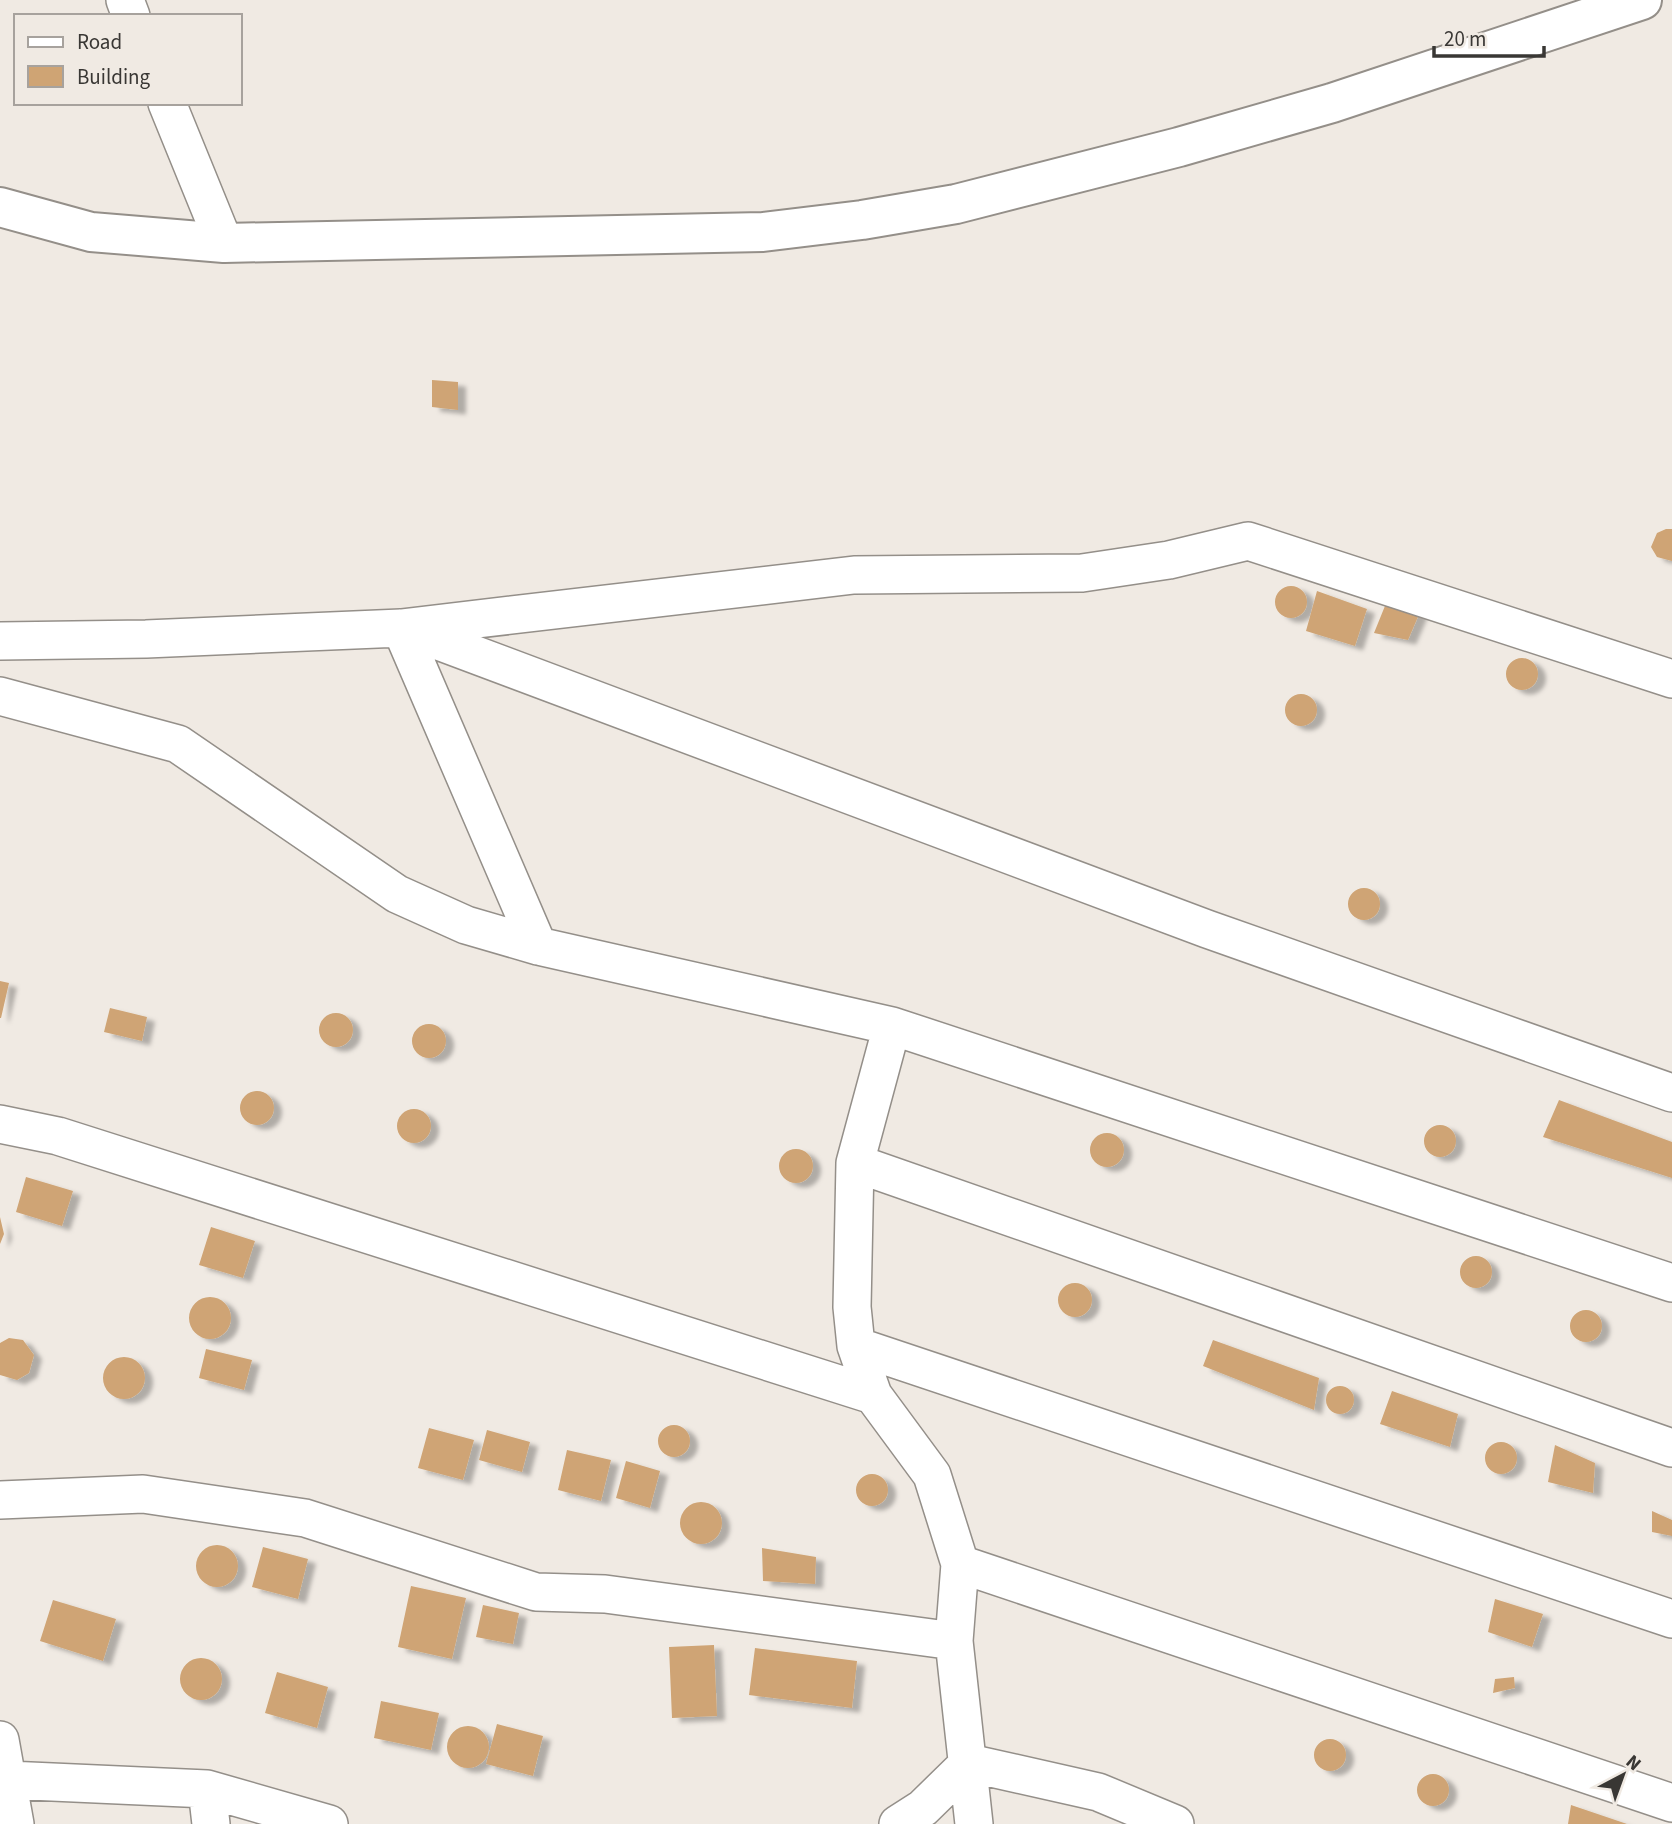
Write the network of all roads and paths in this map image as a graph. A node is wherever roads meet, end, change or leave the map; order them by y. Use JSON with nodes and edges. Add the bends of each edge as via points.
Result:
{"nodes":[{"id":1,"x":1642,"y":0,"type":"edge"},
{"id":2,"x":168,"y":105,"type":"edge"},
{"id":3,"x":0,"y":207,"type":"edge"},
{"id":4,"x":224,"y":243,"type":"junction"},
{"id":5,"x":401,"y":628,"type":"junction"},
{"id":6,"x":0,"y":641,"type":"edge"},
{"id":7,"x":1672,"y":679,"type":"edge"},
{"id":8,"x":0,"y":696,"type":"edge"},
{"id":9,"x":538,"y":946,"type":"junction"},
{"id":10,"x":892,"y":1026,"type":"junction"},
{"id":11,"x":1672,"y":1093,"type":"edge"},
{"id":12,"x":0,"y":1124,"type":"edge"},
{"id":13,"x":855,"y":1163,"type":"junction"},
{"id":14,"x":1672,"y":1283,"type":"edge"},
{"id":15,"x":856,"y":1346,"type":"junction"},
{"id":16,"x":873,"y":1395,"type":"junction"},
{"id":17,"x":1672,"y":1448,"type":"edge"},
{"id":18,"x":0,"y":1500,"type":"edge"},
{"id":19,"x":960,"y":1564,"type":"junction"},
{"id":20,"x":1672,"y":1619,"type":"edge"},
{"id":21,"x":954,"y":1641,"type":"junction"},
{"id":22,"x":0,"y":1740,"type":"edge"},
{"id":23,"x":969,"y":1763,"type":"junction"},
{"id":24,"x":8,"y":1780,"type":"junction"},
{"id":25,"x":1672,"y":1803,"type":"edge"},
{"id":26,"x":209,"y":1806,"type":"edge"},
{"id":27,"x":15,"y":1824,"type":"edge"},
{"id":28,"x":329,"y":1824,"type":"edge"},
{"id":29,"x":898,"y":1824,"type":"edge"},
{"id":30,"x":974,"y":1824,"type":"edge"},
{"id":31,"x":1175,"y":1824,"type":"edge"}],
"edges":[{"from":1,"to":4,"type":"street","via":[[1332,103],[956,204],[762,232]]},
{"from":2,"to":4,"type":"street"},
{"from":3,"to":4,"type":"street","via":[[91,232]]},
{"from":5,"to":6,"type":"street"},
{"from":5,"to":7,"type":"street","via":[[854,575],[1082,573],[1169,560],[1248,541]]},
{"from":5,"to":9,"type":"street"},
{"from":5,"to":11,"type":"street","via":[[1194,924]]},
{"from":8,"to":9,"type":"street","via":[[178,744],[397,894],[466,925]]},
{"from":9,"to":10,"type":"street"},
{"from":10,"to":13,"type":"street"},
{"from":10,"to":14,"type":"street"},
{"from":12,"to":16,"type":"street","via":[[58,1136]]},
{"from":13,"to":15,"type":"street","via":[[852,1307]]},
{"from":13,"to":17,"type":"street"},
{"from":15,"to":16,"type":"street"},
{"from":15,"to":20,"type":"street"},
{"from":16,"to":19,"type":"street","via":[[932,1475]]},
{"from":18,"to":21,"type":"street","via":[[143,1494],[305,1518],[536,1592],[605,1594]]},
{"from":19,"to":21,"type":"street"},
{"from":19,"to":25,"type":"street"},
{"from":21,"to":23,"type":"street"},
{"from":22,"to":24,"type":"street"},
{"from":23,"to":29,"type":"street","via":[[923,1808]]},
{"from":23,"to":30,"type":"street"},
{"from":23,"to":31,"type":"street","via":[[1098,1792]]},
{"from":24,"to":26,"type":"street"},
{"from":24,"to":27,"type":"street"},
{"from":26,"to":28,"type":"street"}]}
